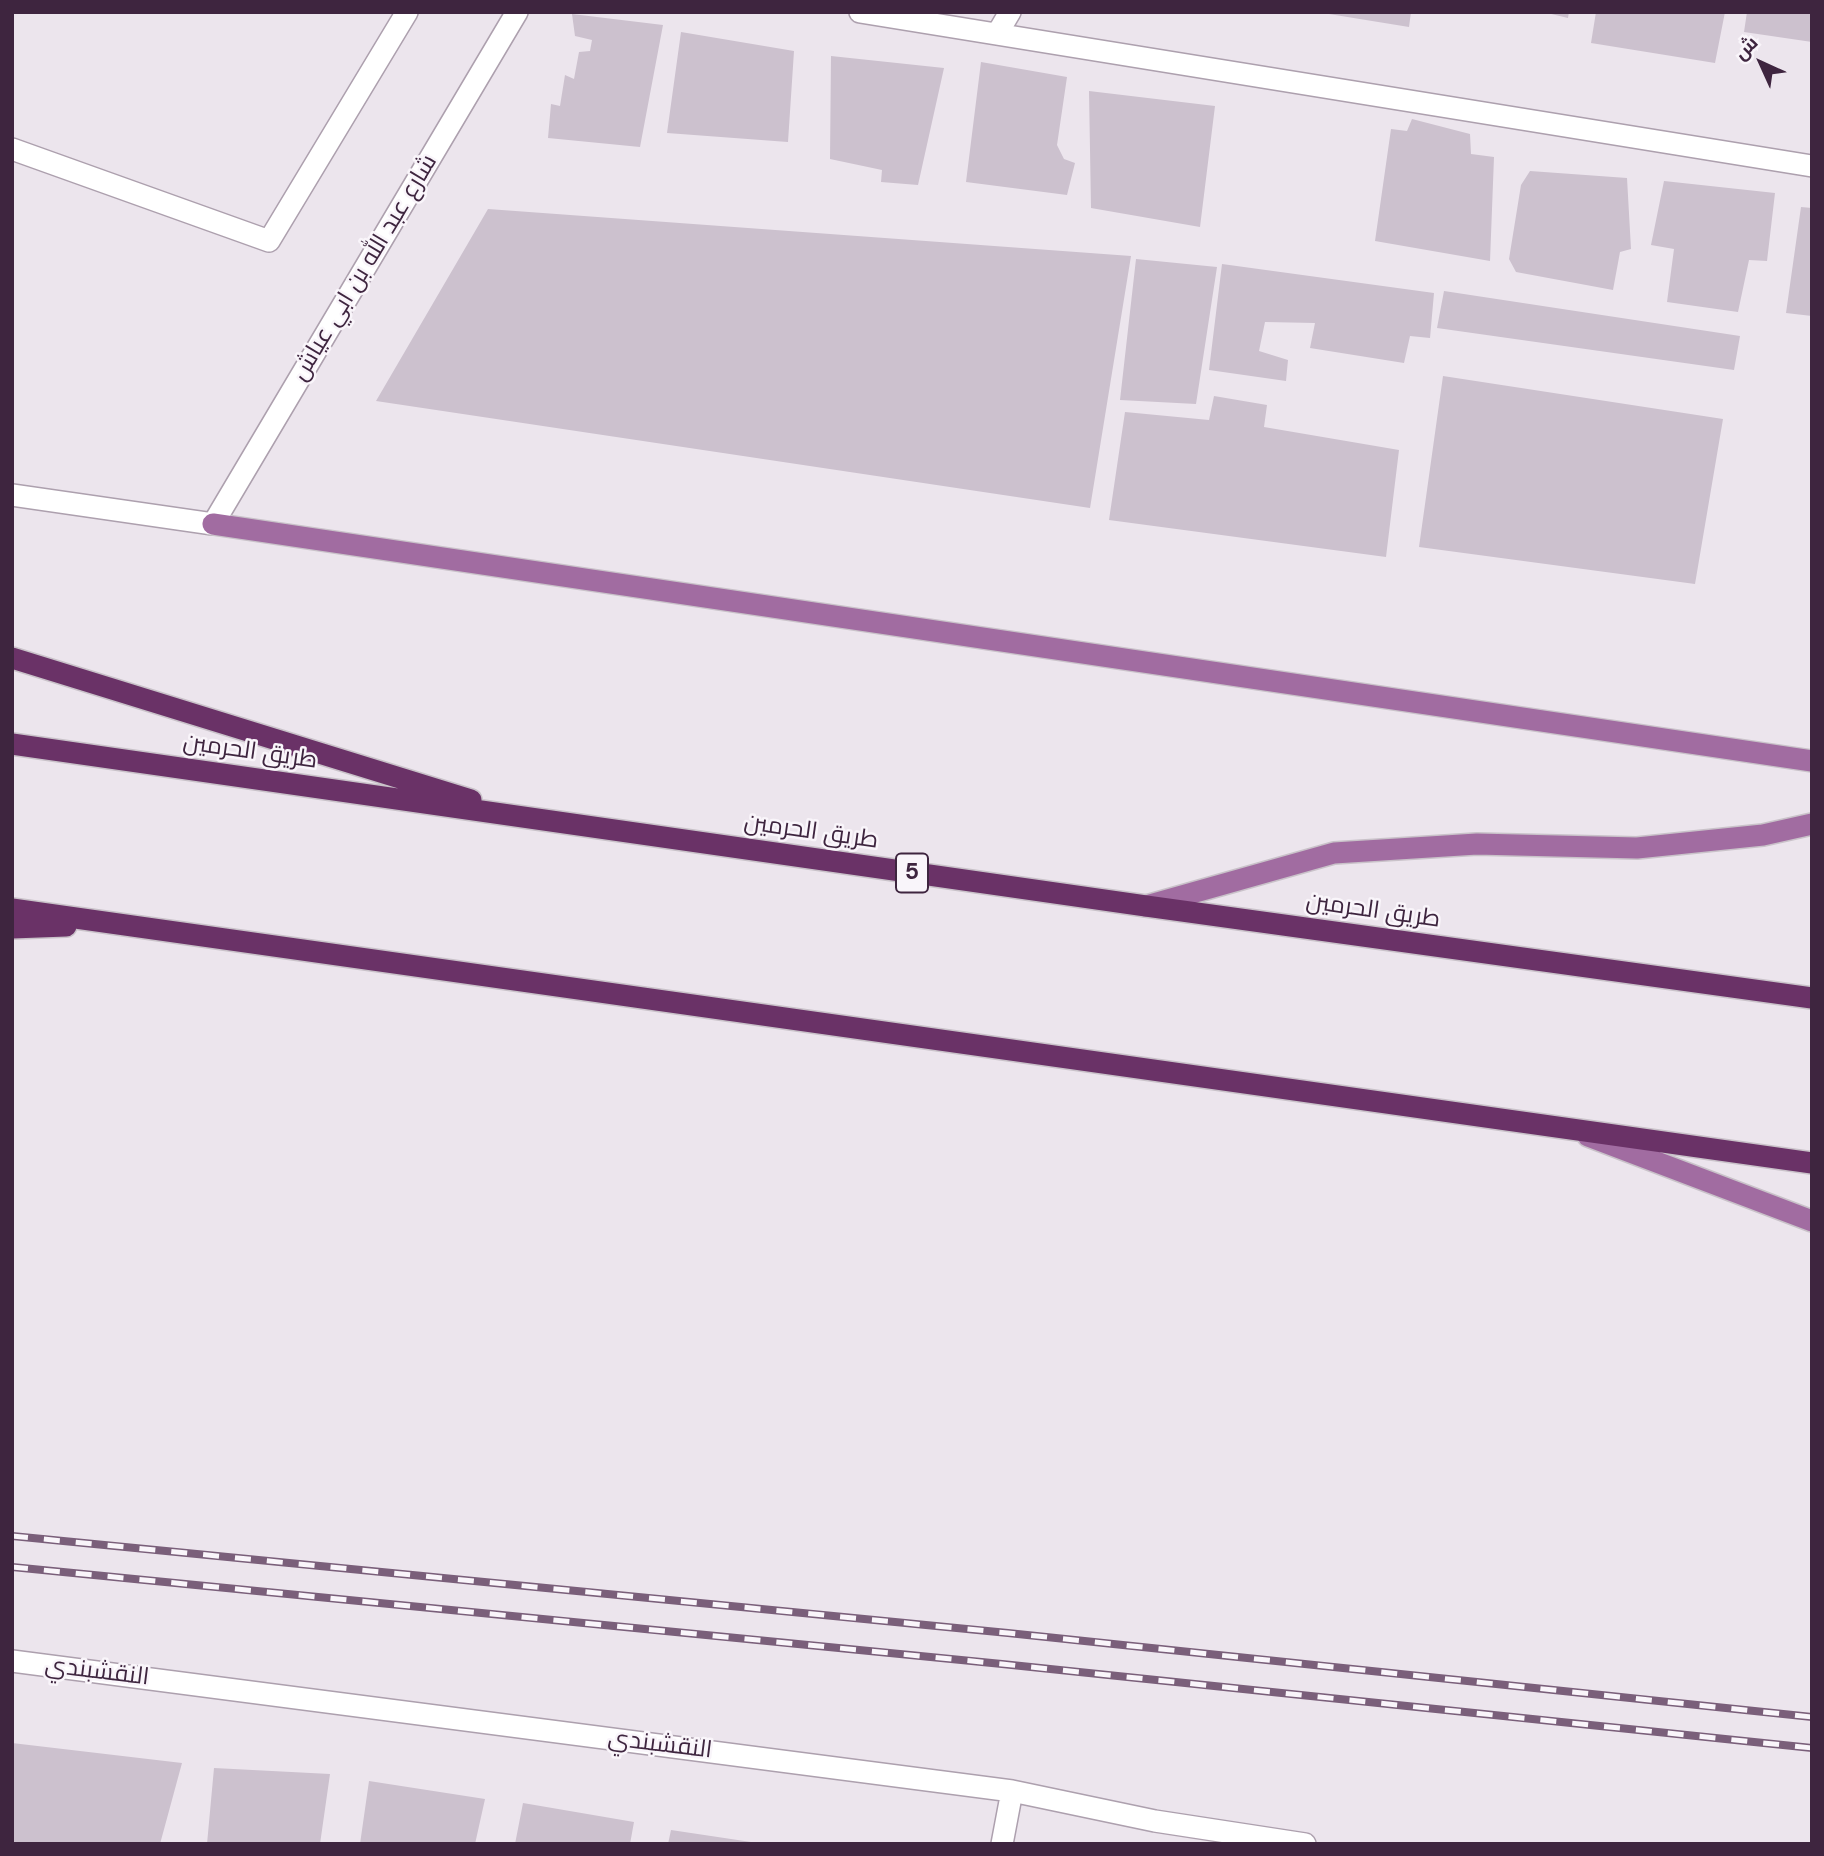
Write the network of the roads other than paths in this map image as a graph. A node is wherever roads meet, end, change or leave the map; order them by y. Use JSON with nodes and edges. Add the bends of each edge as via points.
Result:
{"nodes":[{"id":1,"x":407,"y":12,"type":"edge"},
{"id":2,"x":517,"y":12,"type":"edge"},
{"id":3,"x":860,"y":12,"type":"edge"},
{"id":4,"x":1010,"y":12,"type":"edge"},
{"id":5,"x":997,"y":34,"type":"junction"},
{"id":6,"x":12,"y":149,"type":"edge"},
{"id":7,"x":1812,"y":166,"type":"edge"},
{"id":8,"x":12,"y":495,"type":"edge"},
{"id":9,"x":213,"y":524,"type":"junction"},
{"id":10,"x":12,"y":659,"type":"edge"},
{"id":11,"x":12,"y":744,"type":"edge"},
{"id":12,"x":1812,"y":761,"type":"edge"},
{"id":13,"x":534,"y":820,"type":"junction"},
{"id":14,"x":1812,"y":824,"type":"edge"},
{"id":15,"x":1146,"y":906,"type":"junction"},
{"id":16,"x":12,"y":909,"type":"edge"},
{"id":17,"x":116,"y":923,"type":"junction"},
{"id":18,"x":12,"y":929,"type":"edge"},
{"id":19,"x":1812,"y":998,"type":"edge"},
{"id":20,"x":1570,"y":1129,"type":"junction"},
{"id":21,"x":1812,"y":1163,"type":"edge"},
{"id":22,"x":1812,"y":1221,"type":"edge"},
{"id":23,"x":12,"y":1661,"type":"edge"},
{"id":24,"x":1012,"y":1791,"type":"junction"},
{"id":25,"x":1002,"y":1844,"type":"edge"},
{"id":26,"x":1304,"y":1844,"type":"edge"}],
"edges":[{"from":1,"to":6,"type":"street","via":[[268,241]]},
{"from":2,"to":9,"type":"street","name":"شارع عبد الله بن ابي عياش"},
{"from":3,"to":5,"type":"street"},
{"from":4,"to":5,"type":"street"},
{"from":5,"to":7,"type":"street"},
{"from":8,"to":9,"type":"street"},
{"from":9,"to":12,"type":"main road"},
{"from":10,"to":13,"type":"highway"},
{"from":11,"to":13,"type":"highway","name":"طريق الحرمين","number":"5"},
{"from":13,"to":15,"type":"highway","name":"طريق الحرمين","number":"5"},
{"from":14,"to":15,"type":"main road","via":[[1763,835],[1637,848],[1477,844],[1334,853]]},
{"from":15,"to":19,"type":"highway","name":"طريق الحرمين","number":"5"},
{"from":16,"to":17,"type":"highway"},
{"from":17,"to":18,"type":"highway"},
{"from":17,"to":20,"type":"highway"},
{"from":20,"to":21,"type":"highway"},
{"from":20,"to":22,"type":"main road"},
{"from":23,"to":24,"type":"street","name":"النقشبندي"},
{"from":24,"to":25,"type":"street"},
{"from":24,"to":26,"type":"street","name":"النقشبندي","via":[[1155,1821]]}]}
